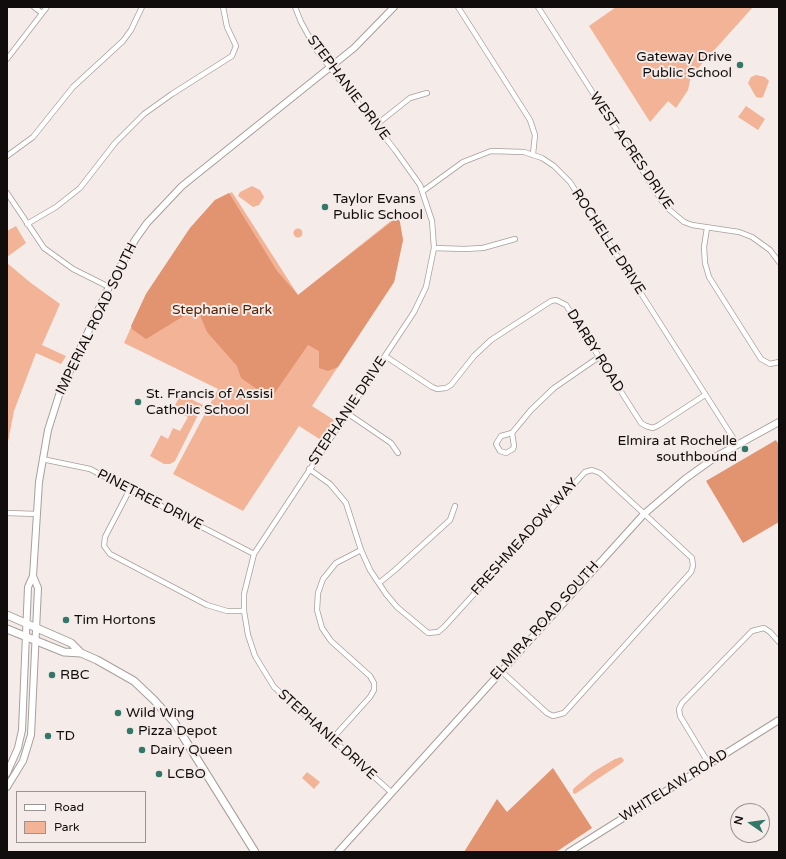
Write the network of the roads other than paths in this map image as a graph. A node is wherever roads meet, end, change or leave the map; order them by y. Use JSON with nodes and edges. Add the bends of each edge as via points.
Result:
{"nodes":[{"id":1,"x":34,"y":7,"type":"edge"},
{"id":2,"x":47,"y":7,"type":"edge"},
{"id":3,"x":142,"y":7,"type":"edge"},
{"id":4,"x":222,"y":7,"type":"edge"},
{"id":5,"x":295,"y":7,"type":"edge"},
{"id":6,"x":394,"y":7,"type":"edge"},
{"id":7,"x":458,"y":7,"type":"edge"},
{"id":8,"x":538,"y":7,"type":"edge"},
{"id":9,"x":42,"y":14,"type":"junction"},
{"id":10,"x":7,"y":59,"type":"edge"},
{"id":11,"x":330,"y":68,"type":"junction"},
{"id":12,"x":427,"y":93,"type":"dead end"},
{"id":13,"x":376,"y":125,"type":"junction"},
{"id":14,"x":533,"y":154,"type":"junction"},
{"id":15,"x":7,"y":156,"type":"edge"},
{"id":16,"x":423,"y":191,"type":"junction"},
{"id":17,"x":7,"y":193,"type":"edge"},
{"id":18,"x":27,"y":224,"type":"junction"},
{"id":19,"x":706,"y":228,"type":"junction"},
{"id":20,"x":515,"y":238,"type":"dead end"},
{"id":21,"x":434,"y":248,"type":"junction"},
{"id":22,"x":778,"y":259,"type":"edge"},
{"id":23,"x":109,"y":287,"type":"junction"},
{"id":24,"x":385,"y":356,"type":"junction"},
{"id":25,"x":599,"y":357,"type":"junction"},
{"id":26,"x":779,"y":362,"type":"edge"},
{"id":27,"x":705,"y":395,"type":"junction"},
{"id":28,"x":347,"y":413,"type":"junction"},
{"id":29,"x":779,"y":422,"type":"edge"},
{"id":30,"x":512,"y":434,"type":"junction"},
{"id":31,"x":737,"y":444,"type":"junction"},
{"id":32,"x":398,"y":453,"type":"dead end"},
{"id":33,"x":42,"y":459,"type":"junction"},
{"id":34,"x":310,"y":469,"type":"junction"},
{"id":35,"x":130,"y":489,"type":"junction"},
{"id":36,"x":455,"y":506,"type":"dead end"},
{"id":37,"x":7,"y":513,"type":"edge"},
{"id":38,"x":37,"y":514,"type":"junction"},
{"id":39,"x":644,"y":514,"type":"junction"},
{"id":40,"x":361,"y":550,"type":"junction"},
{"id":41,"x":254,"y":554,"type":"junction"},
{"id":42,"x":33,"y":576,"type":"junction"},
{"id":43,"x":379,"y":583,"type":"junction"},
{"id":44,"x":244,"y":611,"type":"junction"},
{"id":45,"x":7,"y":615,"type":"edge"},
{"id":46,"x":26,"y":623,"type":"junction"},
{"id":47,"x":36,"y":627,"type":"junction"},
{"id":48,"x":7,"y":628,"type":"edge"},
{"id":49,"x":25,"y":636,"type":"junction"},
{"id":50,"x":36,"y":640,"type":"junction"},
{"id":51,"x":779,"y":642,"type":"edge"},
{"id":52,"x":81,"y":653,"type":"junction"},
{"id":53,"x":501,"y":671,"type":"junction"},
{"id":54,"x":779,"y":720,"type":"edge"},
{"id":55,"x":332,"y":739,"type":"junction"},
{"id":56,"x":709,"y":764,"type":"junction"},
{"id":57,"x":7,"y":773,"type":"edge"},
{"id":58,"x":7,"y":787,"type":"edge"},
{"id":59,"x":391,"y":792,"type":"junction"},
{"id":60,"x":255,"y":852,"type":"edge"},
{"id":61,"x":338,"y":852,"type":"edge"},
{"id":62,"x":569,"y":852,"type":"edge"}],
"edges":[{"from":1,"to":9,"type":"street"},
{"from":2,"to":9,"type":"street"},
{"from":3,"to":15,"type":"street","via":[[123,41],[73,87],[33,137]]},
{"from":4,"to":18,"type":"street","via":[[227,27],[236,46],[232,56],[144,114],[115,143],[80,188],[56,207]]},
{"from":5,"to":11,"type":"street","name":"STEPHANIE DRIVE","via":[[310,39]]},
{"from":6,"to":11,"type":"street","name":"IMPERIAL ROAD SOUTH","via":[[366,37]]},
{"from":7,"to":14,"type":"street","via":[[530,120],[535,135]]},
{"from":8,"to":19,"type":"street","name":"WEST ACRES DRIVE","via":[[665,206],[684,222]]},
{"from":9,"to":10,"type":"street"},
{"from":11,"to":13,"type":"street","name":"STEPHANIE DRIVE"},
{"from":11,"to":23,"type":"street","name":"IMPERIAL ROAD SOUTH","via":[[182,186],[135,240]]},
{"from":12,"to":13,"type":"street","via":[[410,98]]},
{"from":13,"to":16,"type":"street","name":"STEPHANIE DRIVE"},
{"from":14,"to":16,"type":"street","name":"ROCHELLE DRIVE","via":[[503,150],[480,154],[463,162]]},
{"from":14,"to":27,"type":"street","name":"ROCHELLE DRIVE","via":[[554,166],[570,182]]},
{"from":16,"to":21,"type":"street","name":"STEPHANIE DRIVE","via":[[432,221]]},
{"from":17,"to":18,"type":"street"},
{"from":18,"to":23,"type":"street","via":[[44,248],[56,258],[73,270]]},
{"from":19,"to":22,"type":"street","name":"WEST ACRES DRIVE","via":[[739,232],[752,237]]},
{"from":19,"to":26,"type":"street","via":[[704,247],[709,277],[761,359],[770,364]]},
{"from":20,"to":21,"type":"street","via":[[483,248]]},
{"from":21,"to":24,"type":"street","name":"STEPHANIE DRIVE","via":[[430,275],[422,296]]},
{"from":23,"to":33,"type":"street","name":"IMPERIAL ROAD SOUTH","via":[[58,398]]},
{"from":24,"to":25,"type":"street","name":"DARBY ROAD","via":[[432,387],[446,388],[491,340],[556,300],[566,305]]},
{"from":24,"to":28,"type":"street","name":"STEPHANIE DRIVE"},
{"from":25,"to":27,"type":"street","name":"DARBY ROAD","via":[[646,426],[653,428],[659,425]]},
{"from":25,"to":30,"type":"street","via":[[554,388],[531,410]]},
{"from":27,"to":31,"type":"street","name":"ROCHELLE DRIVE"},
{"from":28,"to":32,"type":"street","via":[[391,443]]},
{"from":28,"to":34,"type":"street","name":"STEPHANIE DRIVE"},
{"from":29,"to":31,"type":"street","name":"ELMIRA ROAD SOUTH"},
{"from":30,"to":30,"type":"street","via":[[497,439],[496,444],[500,451],[506,453],[513,450]]},
{"from":31,"to":39,"type":"street","name":"ELMIRA ROAD SOUTH","via":[[685,479]]},
{"from":33,"to":35,"type":"street","name":"PINETREE DRIVE","via":[[90,469]]},
{"from":33,"to":38,"type":"street","name":"IMPERIAL ROAD SOUTH"},
{"from":34,"to":40,"type":"street","name":"FRESHMEADOW WAY","via":[[330,484],[346,503]]},
{"from":34,"to":41,"type":"street","name":"STEPHANIE DRIVE"},
{"from":35,"to":41,"type":"street","name":"PINETREE DRIVE"},
{"from":35,"to":44,"type":"street","via":[[105,537],[104,546],[110,554],[207,605],[227,611]]},
{"from":36,"to":43,"type":"street","via":[[450,520]]},
{"from":37,"to":38,"type":"street"},
{"from":38,"to":42,"type":"street","name":"IMPERIAL ROAD SOUTH"},
{"from":39,"to":43,"type":"street","name":"FRESHMEADOW WAY","via":[[600,473],[592,470],[585,472],[438,632],[424,631],[397,607]]},
{"from":39,"to":53,"type":"street","name":"ELMIRA ROAD SOUTH"},
{"from":39,"to":53,"type":"street","name":"FRESHMEADOW WAY","via":[[690,555],[694,562],[691,572],[569,707],[559,715],[547,713]]},
{"from":40,"to":43,"type":"street","name":"FRESHMEADOW WAY"},
{"from":40,"to":55,"type":"street","via":[[336,563],[323,579],[318,594],[317,610],[322,628],[331,641],[370,676],[374,683],[370,697]]},
{"from":41,"to":44,"type":"street","name":"STEPHANIE DRIVE","via":[[244,594]]},
{"from":42,"to":46,"type":"street","name":"IMPERIAL ROAD SOUTH","via":[[28,587]]},
{"from":42,"to":47,"type":"street","name":"IMPERIAL ROAD SOUTH","via":[[38,588]]},
{"from":44,"to":55,"type":"street","name":"STEPHANIE DRIVE","via":[[248,635],[264,673],[288,701]]},
{"from":45,"to":46,"type":"main road"},
{"from":46,"to":47,"type":"main road"},
{"from":46,"to":49,"type":"street","name":"IMPERIAL ROAD SOUTH"},
{"from":47,"to":50,"type":"street","name":"IMPERIAL ROAD SOUTH"},
{"from":47,"to":52,"type":"main road","via":[[71,643]]},
{"from":48,"to":49,"type":"main road"},
{"from":49,"to":50,"type":"main road"},
{"from":49,"to":57,"type":"street","name":"IMPERIAL ROAD SOUTH","via":[[22,730],[18,748]]},
{"from":50,"to":52,"type":"main road","via":[[64,652]]},
{"from":50,"to":58,"type":"street","name":"IMPERIAL ROAD SOUTH","via":[[31,734],[23,761]]},
{"from":51,"to":56,"type":"street","via":[[764,628],[752,631],[682,703],[679,709],[680,716]]},
{"from":52,"to":60,"type":"main road","via":[[134,681],[174,722]]},
{"from":53,"to":59,"type":"street","name":"ELMIRA ROAD SOUTH"},
{"from":54,"to":56,"type":"street","name":"WHITELAW ROAD"},
{"from":55,"to":59,"type":"street","name":"STEPHANIE DRIVE"},
{"from":56,"to":62,"type":"street","name":"WHITELAW ROAD"},
{"from":59,"to":61,"type":"street","name":"ELMIRA ROAD SOUTH"}]}
